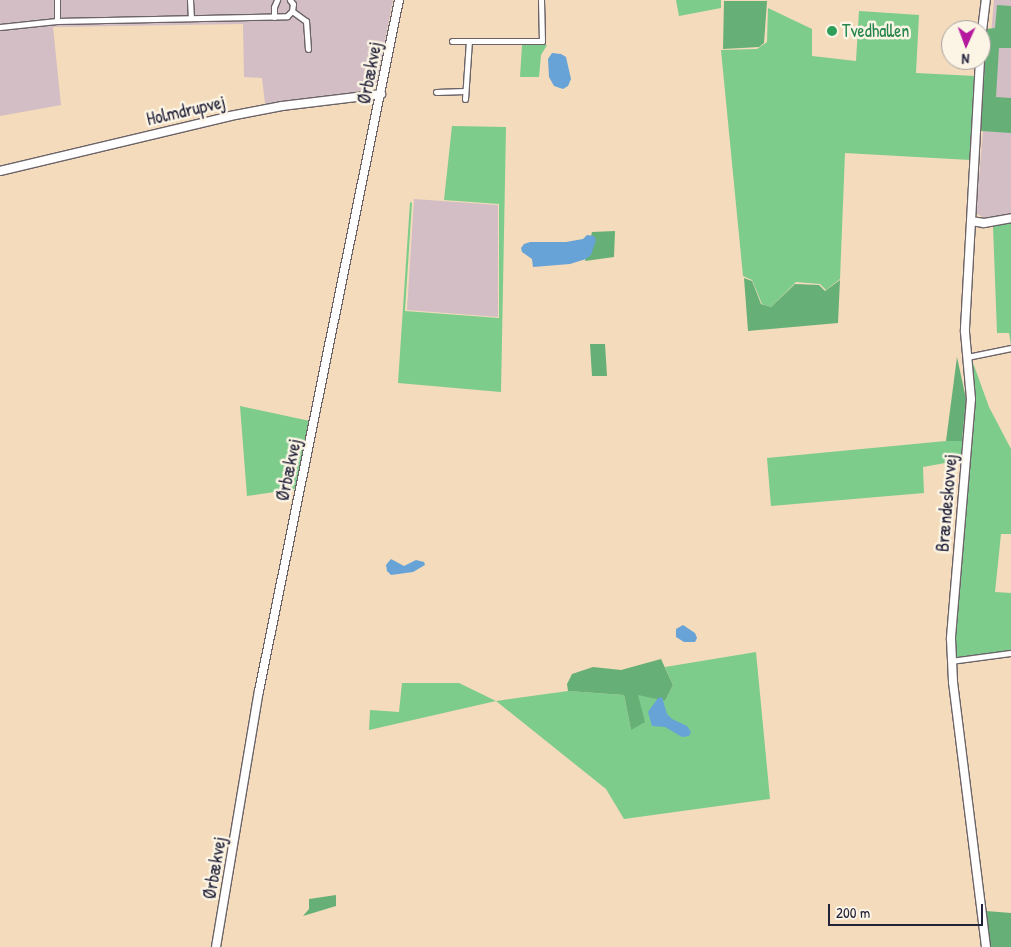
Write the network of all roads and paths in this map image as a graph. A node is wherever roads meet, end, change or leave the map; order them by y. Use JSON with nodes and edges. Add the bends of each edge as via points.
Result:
{"nodes":[{"id":1,"x":57,"y":0,"type":"edge"},
{"id":2,"x":190,"y":0,"type":"edge"},
{"id":3,"x":277,"y":0,"type":"edge"},
{"id":4,"x":290,"y":0,"type":"edge"},
{"id":5,"x":399,"y":0,"type":"edge"},
{"id":6,"x":541,"y":0,"type":"edge"},
{"id":7,"x":986,"y":0,"type":"edge"},
{"id":8,"x":292,"y":11,"type":"junction"},
{"id":9,"x":274,"y":17,"type":"junction"},
{"id":10,"x":191,"y":18,"type":"junction"},
{"id":11,"x":983,"y":20,"type":"edge"},
{"id":12,"x":57,"y":21,"type":"junction"},
{"id":13,"x":0,"y":27,"type":"edge"},
{"id":14,"x":452,"y":41,"type":"dead end"},
{"id":15,"x":469,"y":41,"type":"junction"},
{"id":16,"x":308,"y":49,"type":"dead end"},
{"id":17,"x":979,"y":70,"type":"edge"},
{"id":18,"x":436,"y":92,"type":"dead end"},
{"id":19,"x":465,"y":92,"type":"junction"},
{"id":20,"x":381,"y":94,"type":"junction"},
{"id":21,"x":465,"y":99,"type":"dead end"},
{"id":22,"x":0,"y":171,"type":"edge"},
{"id":23,"x":1011,"y":218,"type":"edge"},
{"id":24,"x":971,"y":221,"type":"junction"},
{"id":25,"x":1011,"y":348,"type":"edge"},
{"id":26,"x":966,"y":357,"type":"junction"},
{"id":27,"x":1011,"y":653,"type":"edge"},
{"id":28,"x":951,"y":661,"type":"junction"},
{"id":29,"x":216,"y":947,"type":"edge"},
{"id":30,"x":986,"y":947,"type":"edge"}],
"edges":[{"from":1,"to":12,"type":"street"},
{"from":2,"to":10,"type":"street"},
{"from":3,"to":9,"type":"street"},
{"from":4,"to":8,"type":"street"},
{"from":5,"to":20,"type":"street","name":"Ørbækvej"},
{"from":6,"to":15,"type":"street","via":[[542,41]]},
{"from":7,"to":11,"type":"street"},
{"from":8,"to":9,"type":"street","via":[[287,16]]},
{"from":8,"to":16,"type":"street","via":[[306,21]]},
{"from":9,"to":10,"type":"street"},
{"from":10,"to":12,"type":"street"},
{"from":12,"to":13,"type":"street"},
{"from":14,"to":15,"type":"street"},
{"from":15,"to":19,"type":"street"},
{"from":17,"to":24,"type":"street","name":"Brændeskovvej"},
{"from":18,"to":19,"type":"street"},
{"from":19,"to":21,"type":"street"},
{"from":20,"to":22,"type":"street","name":"Holmdrupvej","via":[[230,116]]},
{"from":20,"to":29,"type":"street","name":"Ørbækvej","via":[[259,691]]},
{"from":23,"to":24,"type":"street","via":[[984,223]]},
{"from":24,"to":26,"type":"street","name":"Brændeskovvej"},
{"from":25,"to":26,"type":"street"},
{"from":26,"to":28,"type":"street","name":"Brændeskovvej","via":[[971,399]]},
{"from":27,"to":28,"type":"street"},
{"from":28,"to":30,"type":"street","name":"Brændeskovvej"}]}
